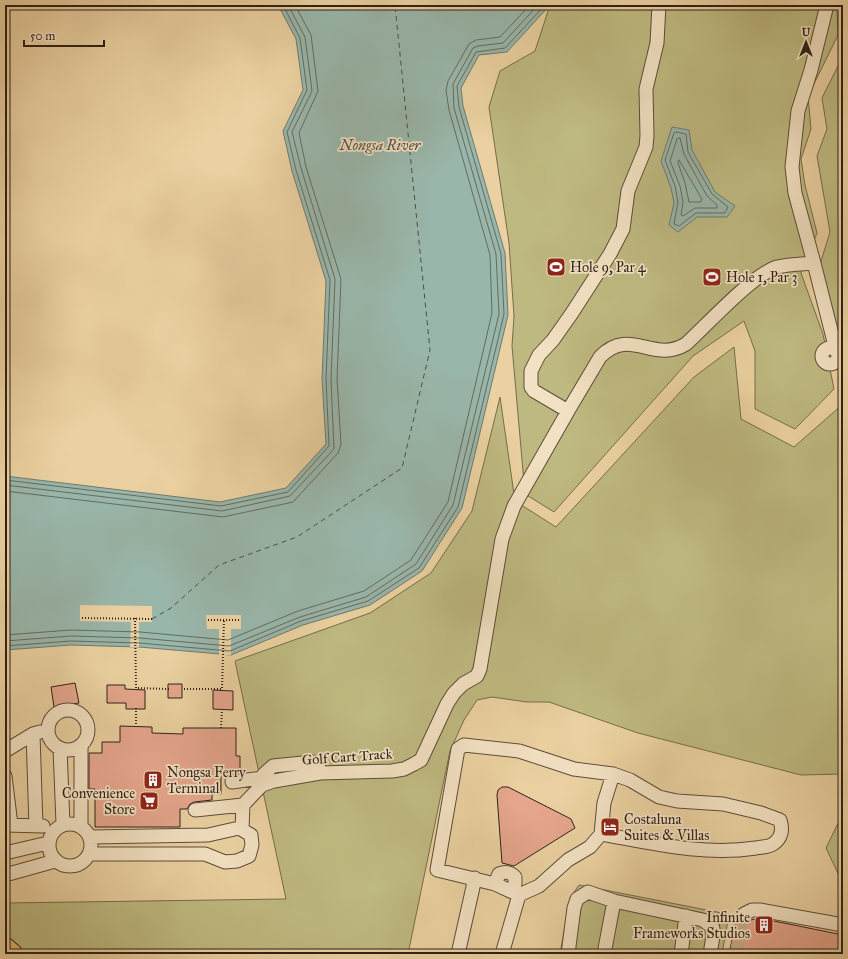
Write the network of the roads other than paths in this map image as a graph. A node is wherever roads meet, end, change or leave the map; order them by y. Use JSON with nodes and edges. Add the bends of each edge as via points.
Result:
{"nodes":[{"id":1,"x":658,"y":5,"type":"edge"},
{"id":2,"x":827,"y":5,"type":"edge"},
{"id":3,"x":814,"y":263,"type":"junction"},
{"id":4,"x":836,"y":350,"type":"dead end"},
{"id":5,"x":568,"y":412,"type":"junction"},
{"id":6,"x":48,"y":731,"type":"junction"},
{"id":7,"x":33,"y":734,"type":"junction"},
{"id":8,"x":81,"y":745,"type":"junction"},
{"id":9,"x":60,"y":748,"type":"junction"},
{"id":10,"x":5,"y":750,"type":"edge"},
{"id":11,"x":613,"y":774,"type":"junction"},
{"id":12,"x":5,"y":776,"type":"edge"},
{"id":13,"x":232,"y":782,"type":"dead end"},
{"id":14,"x":262,"y":782,"type":"junction"},
{"id":15,"x":243,"y":805,"type":"junction"},
{"id":16,"x":194,"y":810,"type":"dead end"},
{"id":17,"x":8,"y":826,"type":"edge"},
{"id":18,"x":36,"y":826,"type":"junction"},
{"id":19,"x":60,"y":826,"type":"junction"},
{"id":20,"x":81,"y":826,"type":"junction"},
{"id":21,"x":242,"y":829,"type":"junction"},
{"id":22,"x":601,"y":834,"type":"junction"},
{"id":23,"x":90,"y":837,"type":"junction"},
{"id":24,"x":48,"y":843,"type":"junction"},
{"id":25,"x":5,"y":853,"type":"edge"},
{"id":26,"x":90,"y":854,"type":"junction"},
{"id":27,"x":55,"y":861,"type":"junction"},
{"id":28,"x":5,"y":875,"type":"edge"},
{"id":29,"x":475,"y":878,"type":"junction"},
{"id":30,"x":515,"y":892,"type":"junction"},
{"id":31,"x":614,"y":901,"type":"junction"},
{"id":32,"x":744,"y":914,"type":"dead end"},
{"id":33,"x":686,"y":916,"type":"junction"},
{"id":34,"x":843,"y":925,"type":"edge"},
{"id":35,"x":5,"y":947,"type":"edge"},
{"id":36,"x":13,"y":954,"type":"edge"},
{"id":37,"x":458,"y":954,"type":"edge"},
{"id":38,"x":502,"y":954,"type":"edge"},
{"id":39,"x":568,"y":954,"type":"edge"},
{"id":40,"x":604,"y":954,"type":"edge"},
{"id":41,"x":681,"y":954,"type":"edge"},
{"id":42,"x":710,"y":954,"type":"edge"}],
"edges":[{"from":1,"to":5,"type":"lane","via":[[657,43],[646,89],[646,147],[628,191],[623,229],[572,313],[539,355],[531,371],[531,387],[534,391]]},
{"from":2,"to":3,"type":"lane","via":[[798,110],[792,167],[794,193]]},
{"from":3,"to":4,"type":"lane"},
{"from":3,"to":5,"type":"lane","via":[[789,265],[767,272],[678,349],[660,351],[627,344],[606,351],[600,356]]},
{"from":5,"to":14,"type":"lane","name":"Golf Cart Track","via":[[514,506],[502,539],[480,669],[477,676],[454,693],[421,760],[404,769],[392,771],[320,773]]},
{"from":6,"to":7,"type":"lane"},
{"from":6,"to":8,"type":"lane","via":[[54,716],[61,711],[77,712],[83,716],[88,727],[86,739]]},
{"from":6,"to":9,"type":"lane","via":[[51,741]]},
{"from":7,"to":10,"type":"lane"},
{"from":7,"to":18,"type":"lane"},
{"from":8,"to":9,"type":"lane","via":[[74,749]]},
{"from":8,"to":20,"type":"lane"},
{"from":9,"to":19,"type":"lane"},
{"from":11,"to":22,"type":"lane","via":[[604,803]]},
{"from":11,"to":22,"type":"lane","via":[[630,780],[659,797],[677,801],[723,804],[761,813],[780,820],[782,828],[779,838],[772,845],[748,849],[706,850],[666,847]]},
{"from":11,"to":29,"type":"lane","via":[[574,769],[519,752],[464,745],[458,749],[437,870]]},
{"from":12,"to":17,"type":"lane"},
{"from":13,"to":14,"type":"lane","name":"Golf Cart Track"},
{"from":14,"to":15,"type":"lane"},
{"from":15,"to":16,"type":"lane"},
{"from":15,"to":21,"type":"lane"},
{"from":17,"to":18,"type":"lane"},
{"from":18,"to":19,"type":"lane"},
{"from":19,"to":20,"type":"lane","via":[[69,823]]},
{"from":19,"to":24,"type":"lane","via":[[51,834]]},
{"from":20,"to":23,"type":"lane"},
{"from":21,"to":23,"type":"lane","via":[[235,828],[208,835]]},
{"from":21,"to":26,"type":"lane","via":[[250,835],[252,845],[249,856],[237,862],[225,862],[205,854]]},
{"from":22,"to":30,"type":"lane","via":[[590,847],[568,860],[539,886]]},
{"from":23,"to":26,"type":"lane"},
{"from":24,"to":25,"type":"lane"},
{"from":24,"to":27,"type":"lane","via":[[49,853]]},
{"from":26,"to":27,"type":"lane","via":[[83,862],[74,866],[64,866]]},
{"from":27,"to":28,"type":"lane"},
{"from":29,"to":30,"type":"lane"},
{"from":29,"to":37,"type":"lane"},
{"from":30,"to":38,"type":"lane"},
{"from":31,"to":33,"type":"lane"},
{"from":31,"to":39,"type":"lane","via":[[588,892],[577,899]]},
{"from":31,"to":40,"type":"lane"},
{"from":32,"to":34,"type":"lane","via":[[752,910]]},
{"from":33,"to":41,"type":"lane"},
{"from":33,"to":42,"type":"lane","via":[[703,920],[713,928]]},
{"from":35,"to":36,"type":"highway"}]}
